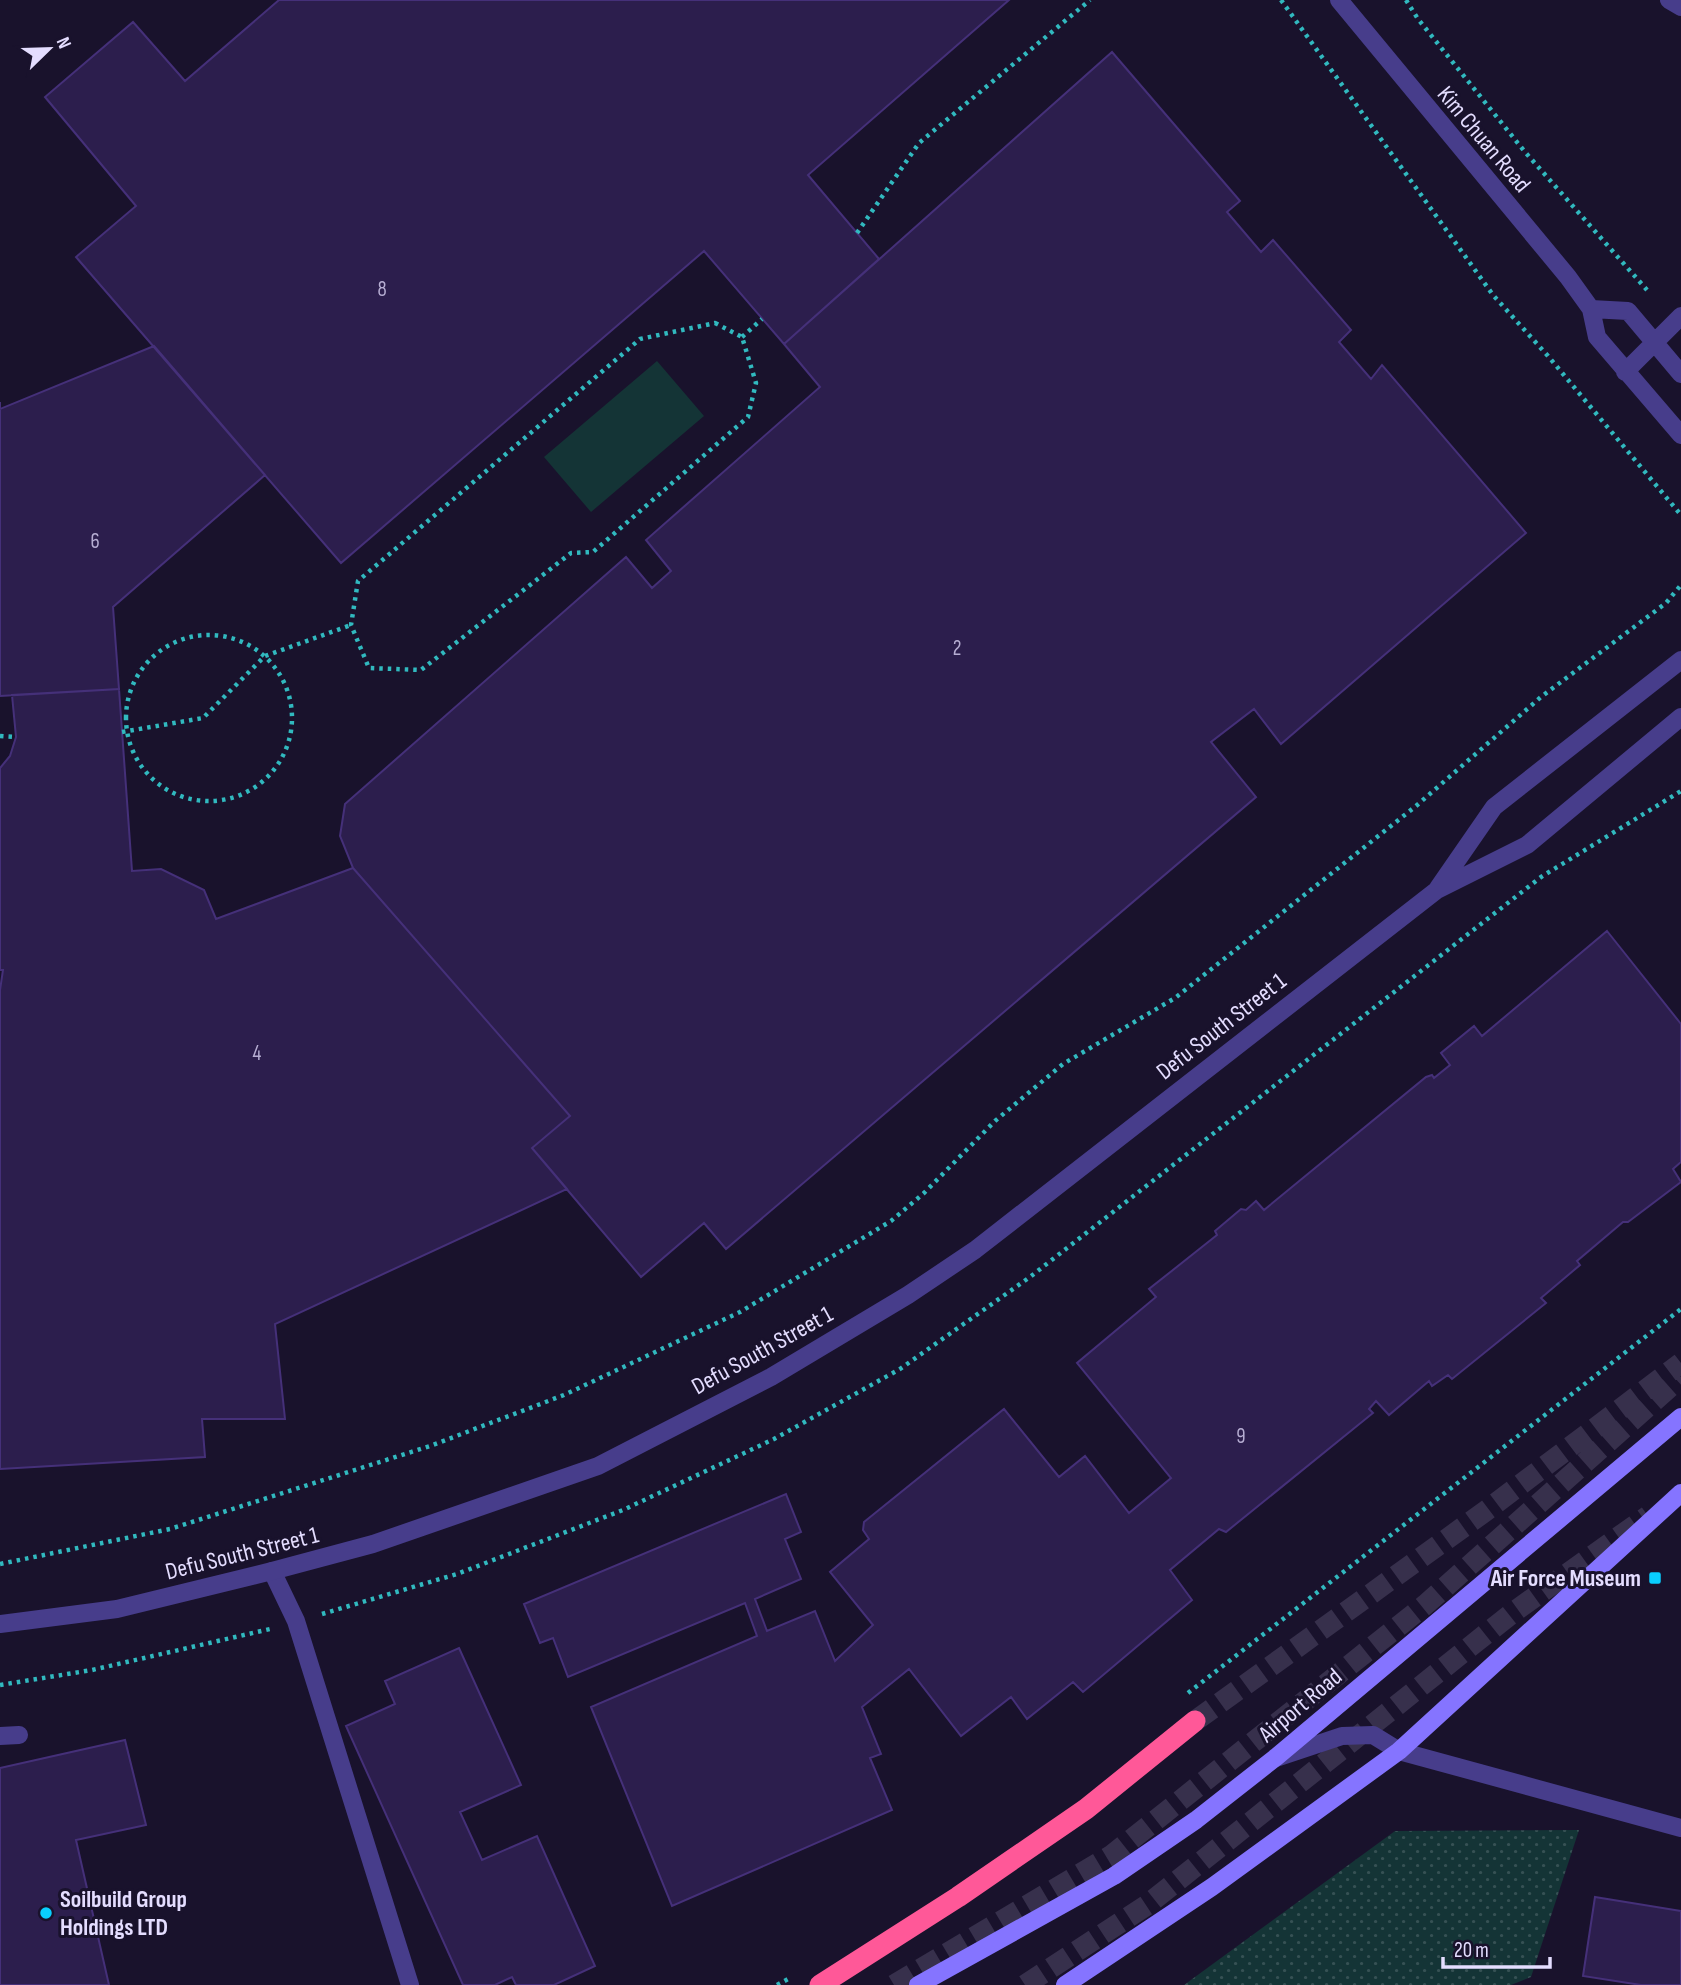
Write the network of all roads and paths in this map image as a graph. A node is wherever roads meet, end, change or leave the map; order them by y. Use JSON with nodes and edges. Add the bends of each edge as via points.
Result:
{"nodes":[{"id":1,"x":1090,"y":0,"type":"edge"},
{"id":2,"x":1281,"y":0,"type":"edge"},
{"id":3,"x":1339,"y":0,"type":"edge"},
{"id":4,"x":1406,"y":0,"type":"edge"},
{"id":5,"x":1669,"y":0,"type":"edge"},
{"id":6,"x":1681,"y":7,"type":"edge"},
{"id":7,"x":857,"y":233,"type":"dead end"},
{"id":8,"x":1591,"y":309,"type":"junction"},
{"id":9,"x":762,"y":319,"type":"dead end"},
{"id":10,"x":1678,"y":319,"type":"edge"},
{"id":11,"x":742,"y":337,"type":"junction"},
{"id":12,"x":1654,"y":342,"type":"junction"},
{"id":13,"x":1625,"y":372,"type":"junction"},
{"id":14,"x":1681,"y":374,"type":"edge"},
{"id":15,"x":1681,"y":435,"type":"edge"},
{"id":16,"x":1681,"y":515,"type":"edge"},
{"id":17,"x":1681,"y":585,"type":"edge"},
{"id":18,"x":351,"y":625,"type":"junction"},
{"id":19,"x":265,"y":656,"type":"junction"},
{"id":20,"x":1681,"y":660,"type":"edge"},
{"id":21,"x":1681,"y":716,"type":"edge"},
{"id":22,"x":124,"y":733,"type":"junction"},
{"id":23,"x":0,"y":736,"type":"edge"},
{"id":24,"x":16,"y":737,"type":"dead end"},
{"id":25,"x":1437,"y":890,"type":"junction"},
{"id":26,"x":1681,"y":1309,"type":"edge"},
{"id":27,"x":1681,"y":1417,"type":"edge"},
{"id":28,"x":1681,"y":1433,"type":"edge"},
{"id":29,"x":1660,"y":1435,"type":"junction"},
{"id":30,"x":1681,"y":1493,"type":"edge"},
{"id":31,"x":0,"y":1564,"type":"edge"},
{"id":32,"x":272,"y":1571,"type":"junction"},
{"id":33,"x":0,"y":1624,"type":"edge"},
{"id":34,"x":1185,"y":1695,"type":"dead end"},
{"id":35,"x":1195,"y":1721,"type":"tunnel mouth"},
{"id":36,"x":19,"y":1735,"type":"dead end"},
{"id":37,"x":0,"y":1736,"type":"edge"},
{"id":38,"x":1399,"y":1751,"type":"junction"},
{"id":39,"x":1275,"y":1758,"type":"junction"},
{"id":40,"x":1681,"y":1828,"type":"edge"},
{"id":41,"x":798,"y":1974,"type":"dead end"},
{"id":42,"x":410,"y":1985,"type":"edge"},
{"id":43,"x":778,"y":1985,"type":"edge"},
{"id":44,"x":820,"y":1985,"type":"edge"},
{"id":45,"x":918,"y":1985,"type":"edge"},
{"id":46,"x":1065,"y":1985,"type":"edge"}],
"edges":[{"from":1,"to":7,"type":"path","via":[[919,144]]},
{"from":2,"to":16,"type":"path","via":[[1493,295]]},
{"from":3,"to":8,"type":"street","name":"Kim Chuan Road"},
{"from":4,"to":10,"type":"path","via":[[1525,152]]},
{"from":5,"to":6,"type":"street"},
{"from":8,"to":12,"type":"street","via":[[1628,312]]},
{"from":8,"to":13,"type":"street","name":"Kim Chuan Road","via":[[1597,337]]},
{"from":9,"to":11,"type":"path"},
{"from":10,"to":12,"type":"street"},
{"from":11,"to":18,"type":"path","via":[[715,323],[640,339],[358,581]]},
{"from":11,"to":18,"type":"path","via":[[756,383],[748,417],[593,552],[571,553],[421,670],[369,668]]},
{"from":12,"to":13,"type":"street"},
{"from":12,"to":14,"type":"street"},
{"from":13,"to":15,"type":"street","name":"Kim Chuan Road"},
{"from":17,"to":31,"type":"path","via":[[1666,603],[1541,697],[1416,806],[1175,998],[1063,1064],[891,1220],[740,1312],[564,1395],[430,1446],[170,1529]]},
{"from":18,"to":19,"type":"path"},
{"from":19,"to":22,"type":"path","via":[[202,718]]},
{"from":19,"to":22,"type":"path","via":[[244,641],[219,635],[193,635],[168,644],[148,660],[133,681],[125,706]]},
{"from":19,"to":22,"type":"path","via":[[282,676],[291,704],[292,733],[263,783],[238,797],[209,802],[180,797],[155,782]]},
{"from":20,"to":25,"type":"street","name":"Defu South Street 1","via":[[1494,807]]},
{"from":21,"to":25,"type":"street","name":"Defu South Street 1","via":[[1527,845]]},
{"from":23,"to":24,"type":"path"},
{"from":25,"to":32,"type":"street","name":"Defu South Street 1","via":[[975,1250],[771,1377],[598,1466],[373,1544]]},
{"from":26,"to":34,"type":"path"},
{"from":27,"to":29,"type":"main road","name":"Airport Road"},
{"from":28,"to":29,"type":"main road"},
{"from":29,"to":39,"type":"main road","name":"Airport Road"},
{"from":30,"to":38,"type":"main road"},
{"from":32,"to":33,"type":"street","name":"Defu South Street 1","via":[[117,1609]]},
{"from":32,"to":42,"type":"street","via":[[296,1621]]},
{"from":35,"to":44,"type":"highway","via":[[1086,1809]]},
{"from":36,"to":37,"type":"street"},
{"from":38,"to":39,"type":"street","via":[[1373,1735],[1342,1736]]},
{"from":38,"to":40,"type":"street"},
{"from":38,"to":46,"type":"main road","via":[[1212,1887]]},
{"from":39,"to":45,"type":"main road","name":"Airport Road","via":[[1126,1869]]},
{"from":41,"to":43,"type":"path"}]}
